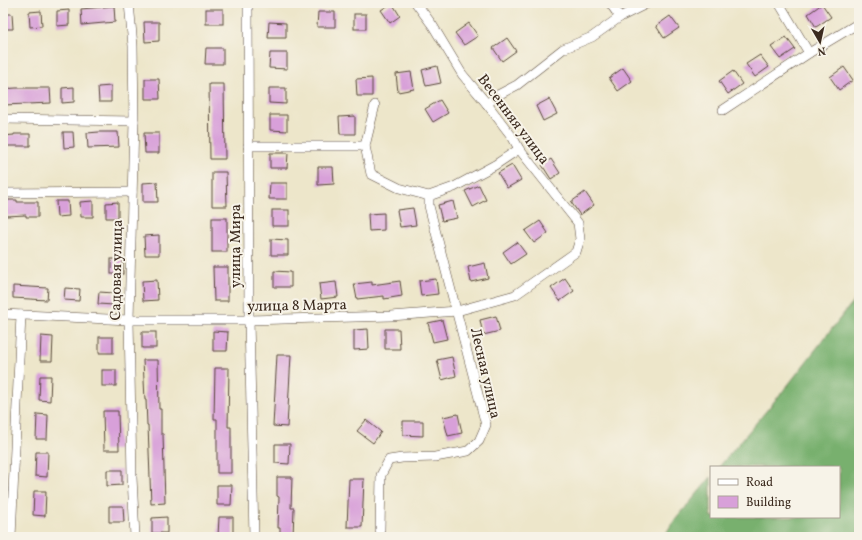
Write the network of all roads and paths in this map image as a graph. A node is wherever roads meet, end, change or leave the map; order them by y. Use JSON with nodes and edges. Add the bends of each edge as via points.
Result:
{"nodes":[{"id":1,"x":128,"y":3,"type":"edge"},
{"id":2,"x":248,"y":3,"type":"edge"},
{"id":3,"x":416,"y":3,"type":"edge"},
{"id":4,"x":610,"y":3,"type":"edge"},
{"id":5,"x":648,"y":3,"type":"edge"},
{"id":6,"x":778,"y":3,"type":"edge"},
{"id":7,"x":620,"y":17,"type":"junction"},
{"id":8,"x":859,"y":23,"type":"edge"},
{"id":9,"x":809,"y":53,"type":"junction"},
{"id":10,"x":486,"y":104,"type":"junction"},
{"id":11,"x":375,"y":105,"type":"dead end"},
{"id":12,"x":723,"y":110,"type":"dead end"},
{"id":13,"x":3,"y":118,"type":"edge"},
{"id":14,"x":134,"y":121,"type":"junction"},
{"id":15,"x":248,"y":146,"type":"junction"},
{"id":16,"x":365,"y":146,"type":"junction"},
{"id":17,"x":519,"y":149,"type":"junction"},
{"id":18,"x":132,"y":192,"type":"junction"},
{"id":19,"x":3,"y":193,"type":"edge"},
{"id":20,"x":429,"y":196,"type":"junction"},
{"id":21,"x":576,"y":252,"type":"joint"},
{"id":22,"x":457,"y":311,"type":"junction"},
{"id":23,"x":3,"y":314,"type":"edge"},
{"id":24,"x":21,"y":315,"type":"junction"},
{"id":25,"x":129,"y":320,"type":"junction"},
{"id":26,"x":249,"y":320,"type":"junction"},
{"id":27,"x":380,"y":530,"type":"dead end"},
{"id":28,"x":11,"y":537,"type":"edge"},
{"id":29,"x":135,"y":537,"type":"edge"},
{"id":30,"x":254,"y":537,"type":"edge"}],
"edges":[{"from":1,"to":14,"type":"street","name":"Садовая улица","via":[[133,46]]},
{"from":2,"to":15,"type":"street","name":"улица Мира"},
{"from":3,"to":10,"type":"street","name":"Весенняя улица","via":[[462,74]]},
{"from":4,"to":7,"type":"street"},
{"from":5,"to":7,"type":"street"},
{"from":6,"to":9,"type":"street"},
{"from":7,"to":10,"type":"street","via":[[592,37],[563,49],[517,85]]},
{"from":8,"to":9,"type":"street"},
{"from":9,"to":12,"type":"street"},
{"from":10,"to":17,"type":"street","name":"Весенняя улица"},
{"from":11,"to":16,"type":"street"},
{"from":13,"to":14,"type":"street"},
{"from":14,"to":18,"type":"street","name":"Садовая улица"},
{"from":15,"to":16,"type":"street"},
{"from":15,"to":26,"type":"street","name":"улица Мира"},
{"from":16,"to":20,"type":"street","via":[[371,174],[399,188]]},
{"from":17,"to":20,"type":"street","via":[[461,184]]},
{"from":17,"to":21,"type":"street","name":"Весенняя улица","via":[[578,223],[580,239]]},
{"from":18,"to":19,"type":"street"},
{"from":18,"to":25,"type":"street","name":"Садовая улица"},
{"from":20,"to":22,"type":"street","name":"Лесная улица","via":[[429,206]]},
{"from":21,"to":22,"type":"street","name":"улица 8 Марта","via":[[516,295]]},
{"from":22,"to":26,"type":"street","name":"улица 8 Марта","via":[[391,316]]},
{"from":22,"to":27,"type":"street","name":"Лесная улица","via":[[486,425],[479,441],[468,451],[435,457],[388,460],[381,475]]},
{"from":23,"to":24,"type":"street","name":"улица 8 Марта"},
{"from":24,"to":25,"type":"street","name":"улица 8 Марта"},
{"from":24,"to":28,"type":"street"},
{"from":25,"to":26,"type":"street","name":"улица 8 Марта"},
{"from":25,"to":29,"type":"street","name":"Садовая улица"},
{"from":26,"to":30,"type":"street","name":"улица Мира"}]}
